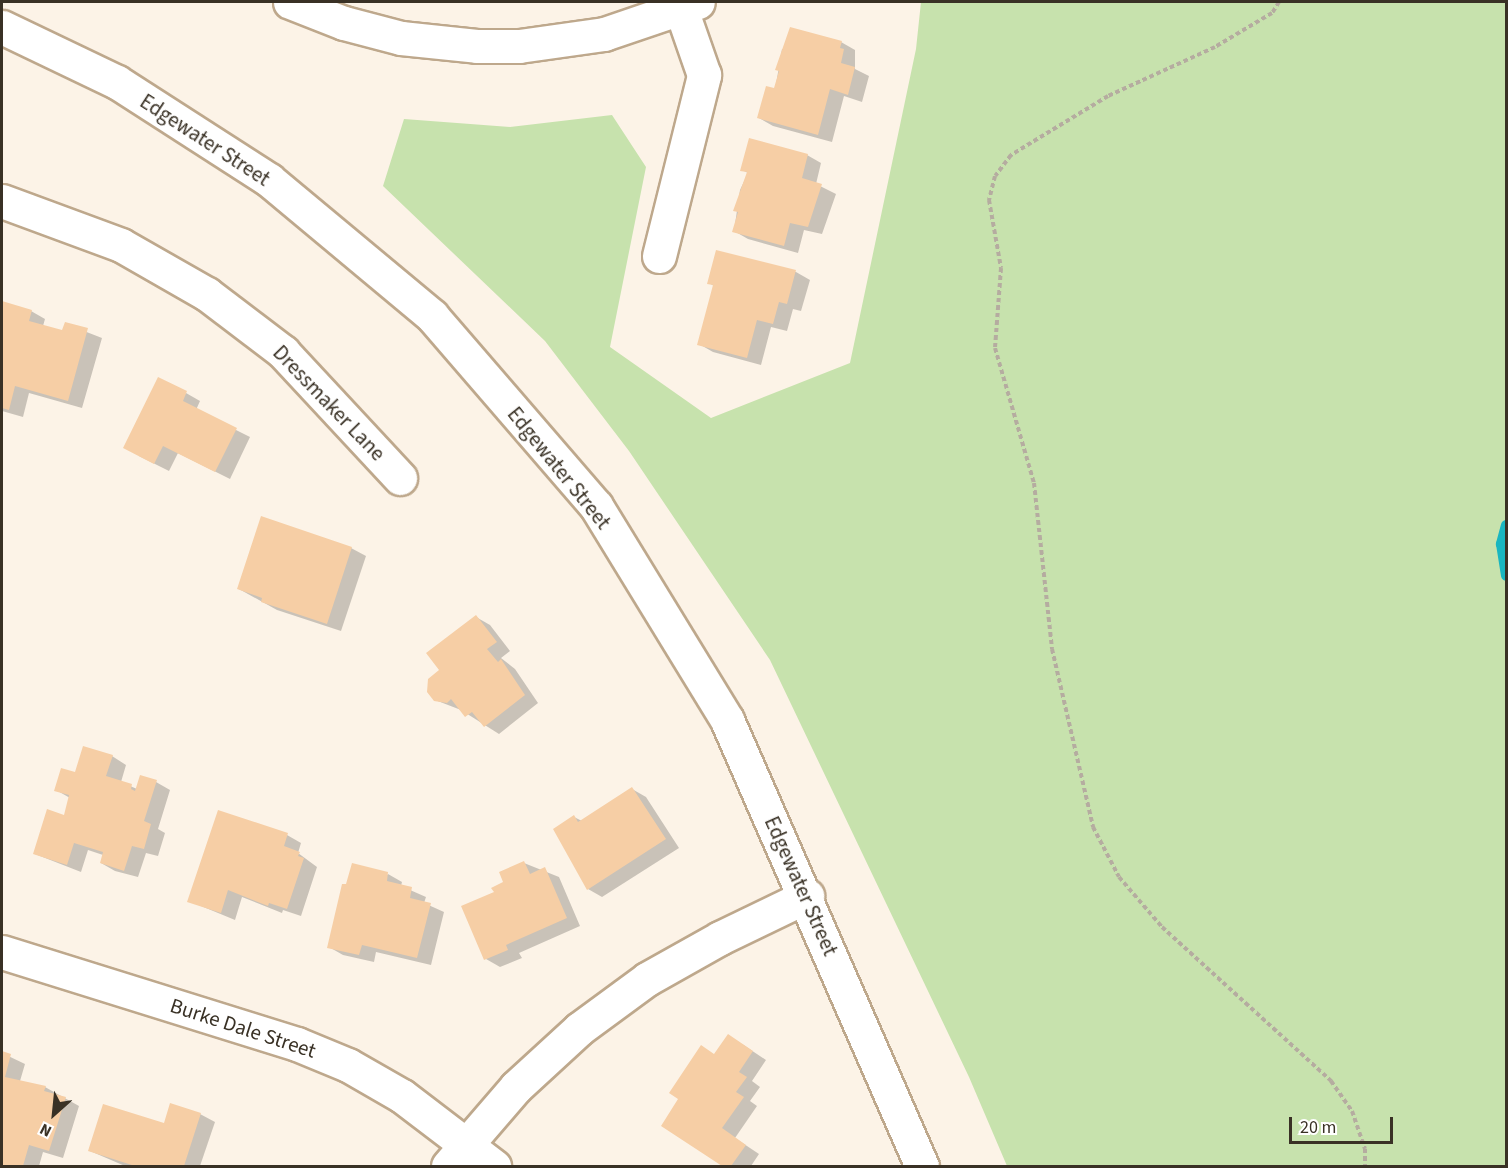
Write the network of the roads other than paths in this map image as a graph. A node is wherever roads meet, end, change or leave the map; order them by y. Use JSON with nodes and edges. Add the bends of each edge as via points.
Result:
{"nodes":[{"id":1,"x":290,"y":2,"type":"edge"},
{"id":2,"x":689,"y":5,"type":"edge"},
{"id":3,"x":2,"y":27,"type":"edge"},
{"id":4,"x":2,"y":201,"type":"edge"},
{"id":5,"x":659,"y":256,"type":"dead end"},
{"id":6,"x":400,"y":478,"type":"dead end"},
{"id":7,"x":807,"y":896,"type":"junction"},
{"id":8,"x":2,"y":952,"type":"edge"},
{"id":9,"x":457,"y":1155,"type":"edge"},
{"id":10,"x":494,"y":1167,"type":"edge"},
{"id":11,"x":922,"y":1167,"type":"edge"}],
"edges":[{"from":1,"to":2,"type":"street","via":[[344,23],[401,38],[477,46],[519,46],[593,36]]},
{"from":2,"to":5,"type":"street","via":[[704,75]]},
{"from":3,"to":7,"type":"street","name":"Edgewater Street","via":[[117,82],[269,180],[432,316],[596,506],[727,720]]},
{"from":4,"to":6,"type":"street","name":"Dressmaker Lane","via":[[121,245],[207,294],[299,368]]},
{"from":7,"to":9,"type":"street","via":[[647,979],[571,1036],[516,1086]]},
{"from":7,"to":11,"type":"street","name":"Edgewater Street"},
{"from":8,"to":9,"type":"street","name":"Burke Dale Street","via":[[297,1044],[348,1065],[402,1096]]},
{"from":9,"to":10,"type":"street","name":"Burke Dale Street"}]}
